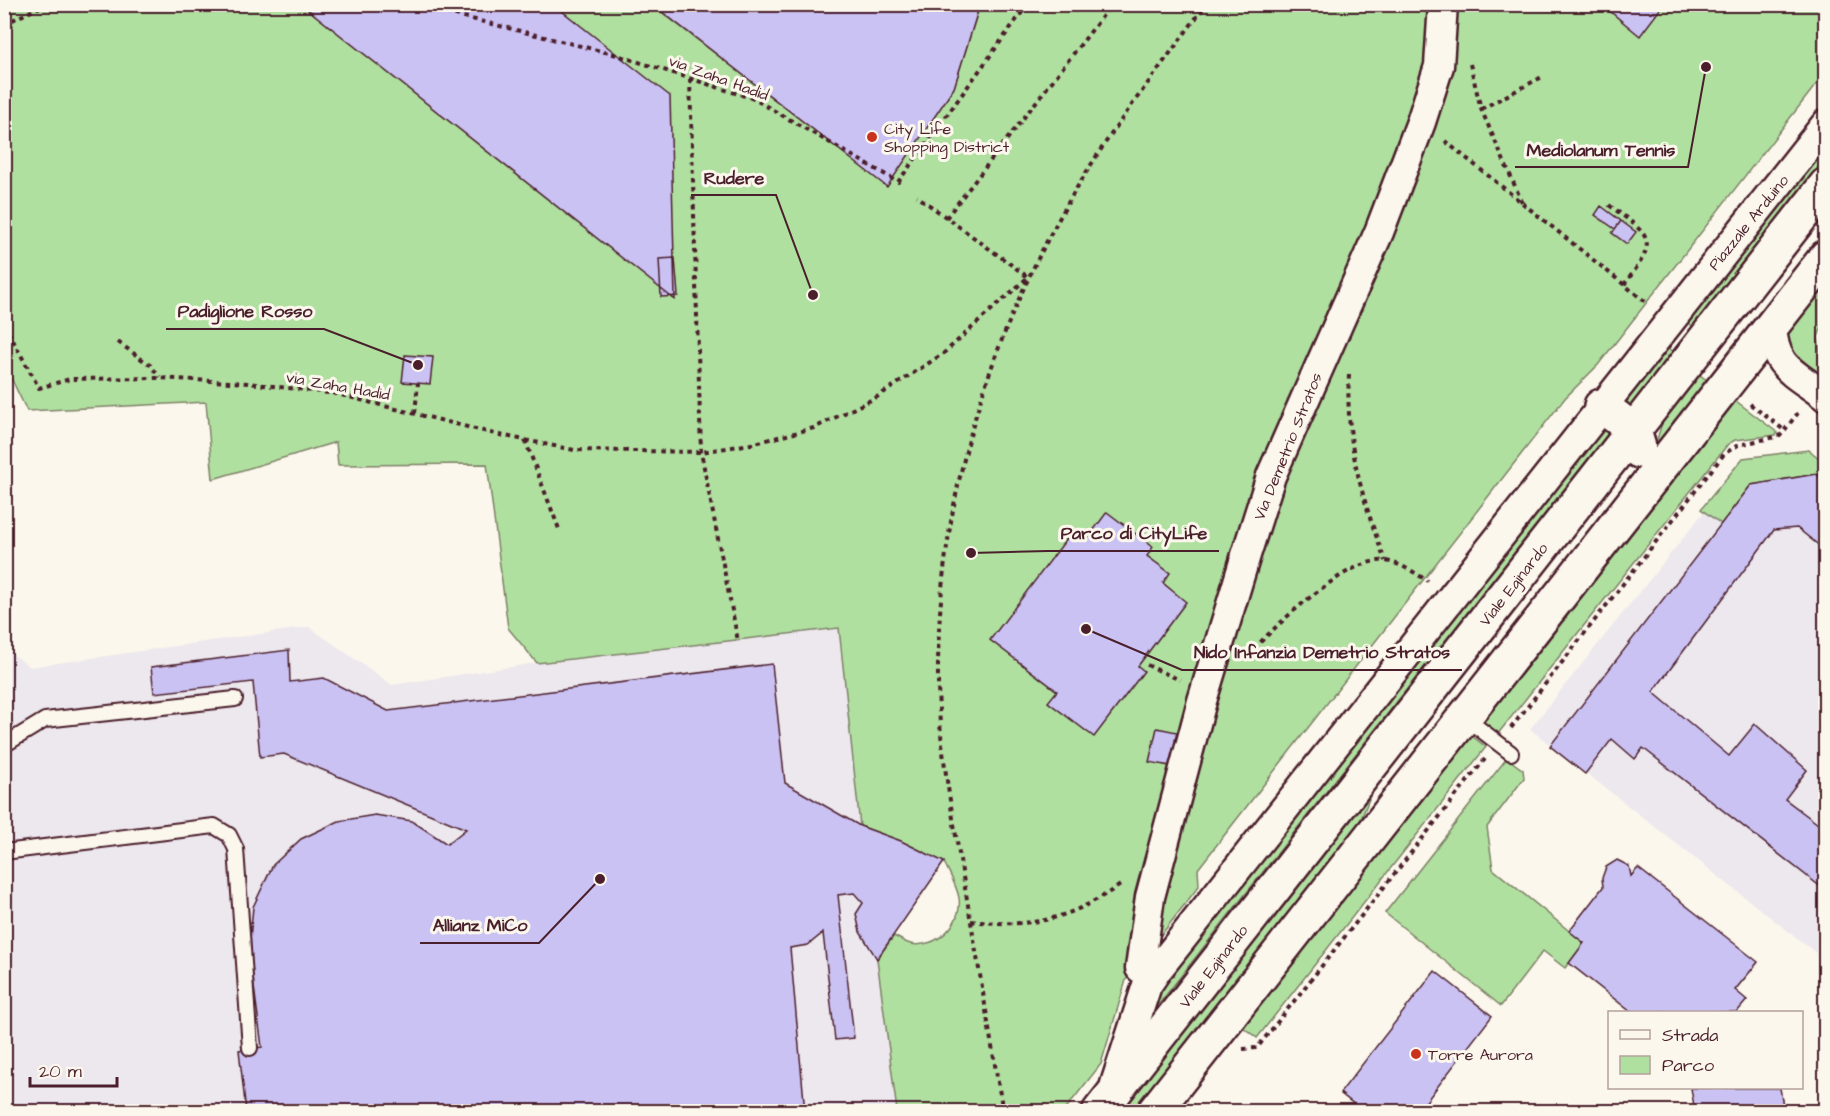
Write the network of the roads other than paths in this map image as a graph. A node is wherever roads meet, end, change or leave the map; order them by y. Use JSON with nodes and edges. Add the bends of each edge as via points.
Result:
{"nodes":[{"id":1,"x":1443,"y":4,"type":"edge"},
{"id":2,"x":1826,"y":124,"type":"edge"},
{"id":3,"x":1826,"y":185,"type":"edge"},
{"id":4,"x":1826,"y":222,"type":"edge"},
{"id":5,"x":1826,"y":257,"type":"edge"},
{"id":6,"x":1661,"y":314,"type":"joint"},
{"id":7,"x":1772,"y":326,"type":"junction"},
{"id":8,"x":1826,"y":397,"type":"edge"},
{"id":9,"x":1601,"y":406,"type":"junction"},
{"id":10,"x":1632,"y":431,"type":"junction"},
{"id":11,"x":235,"y":699,"type":"dead end"},
{"id":12,"x":1464,"y":717,"type":"junction"},
{"id":13,"x":4,"y":745,"type":"edge"},
{"id":14,"x":1511,"y":753,"type":"dead end"},
{"id":15,"x":4,"y":852,"type":"edge"},
{"id":16,"x":1355,"y":856,"type":"junction"},
{"id":17,"x":1140,"y":968,"type":"dead end"},
{"id":18,"x":250,"y":1048,"type":"dead end"},
{"id":19,"x":1105,"y":1104,"type":"edge"},
{"id":20,"x":1154,"y":1112,"type":"edge"}],
"edges":[{"from":1,"to":17,"type":"street","name":"Via Demetrio Stratos","via":[[1439,66],[1421,122],[1379,232],[1271,476],[1205,692],[1150,897]]},
{"from":2,"to":6,"type":"street","name":"Piazzale Arduino"},
{"from":3,"to":10,"type":"main road","name":"Viale Eginardo"},
{"from":4,"to":7,"type":"main road","via":[[1777,283]]},
{"from":5,"to":7,"type":"main road"},
{"from":6,"to":9,"type":"street","name":"Viale Eginardo"},
{"from":7,"to":8,"type":"street","via":[[1778,361]]},
{"from":7,"to":12,"type":"main road"},
{"from":9,"to":10,"type":"main road"},
{"from":9,"to":19,"type":"street","name":"Viale Eginardo","via":[[1147,984],[1132,1038]]},
{"from":10,"to":16,"type":"main road","via":[[1639,443],[1636,462],[1411,751]]},
{"from":10,"to":19,"type":"main road","name":"Viale Eginardo"},
{"from":11,"to":13,"type":"lane","via":[[45,720]]},
{"from":12,"to":14,"type":"lane"},
{"from":12,"to":16,"type":"main road"},
{"from":15,"to":18,"type":"lane","via":[[214,826],[229,835],[236,849]]},
{"from":16,"to":20,"type":"main road"}]}
